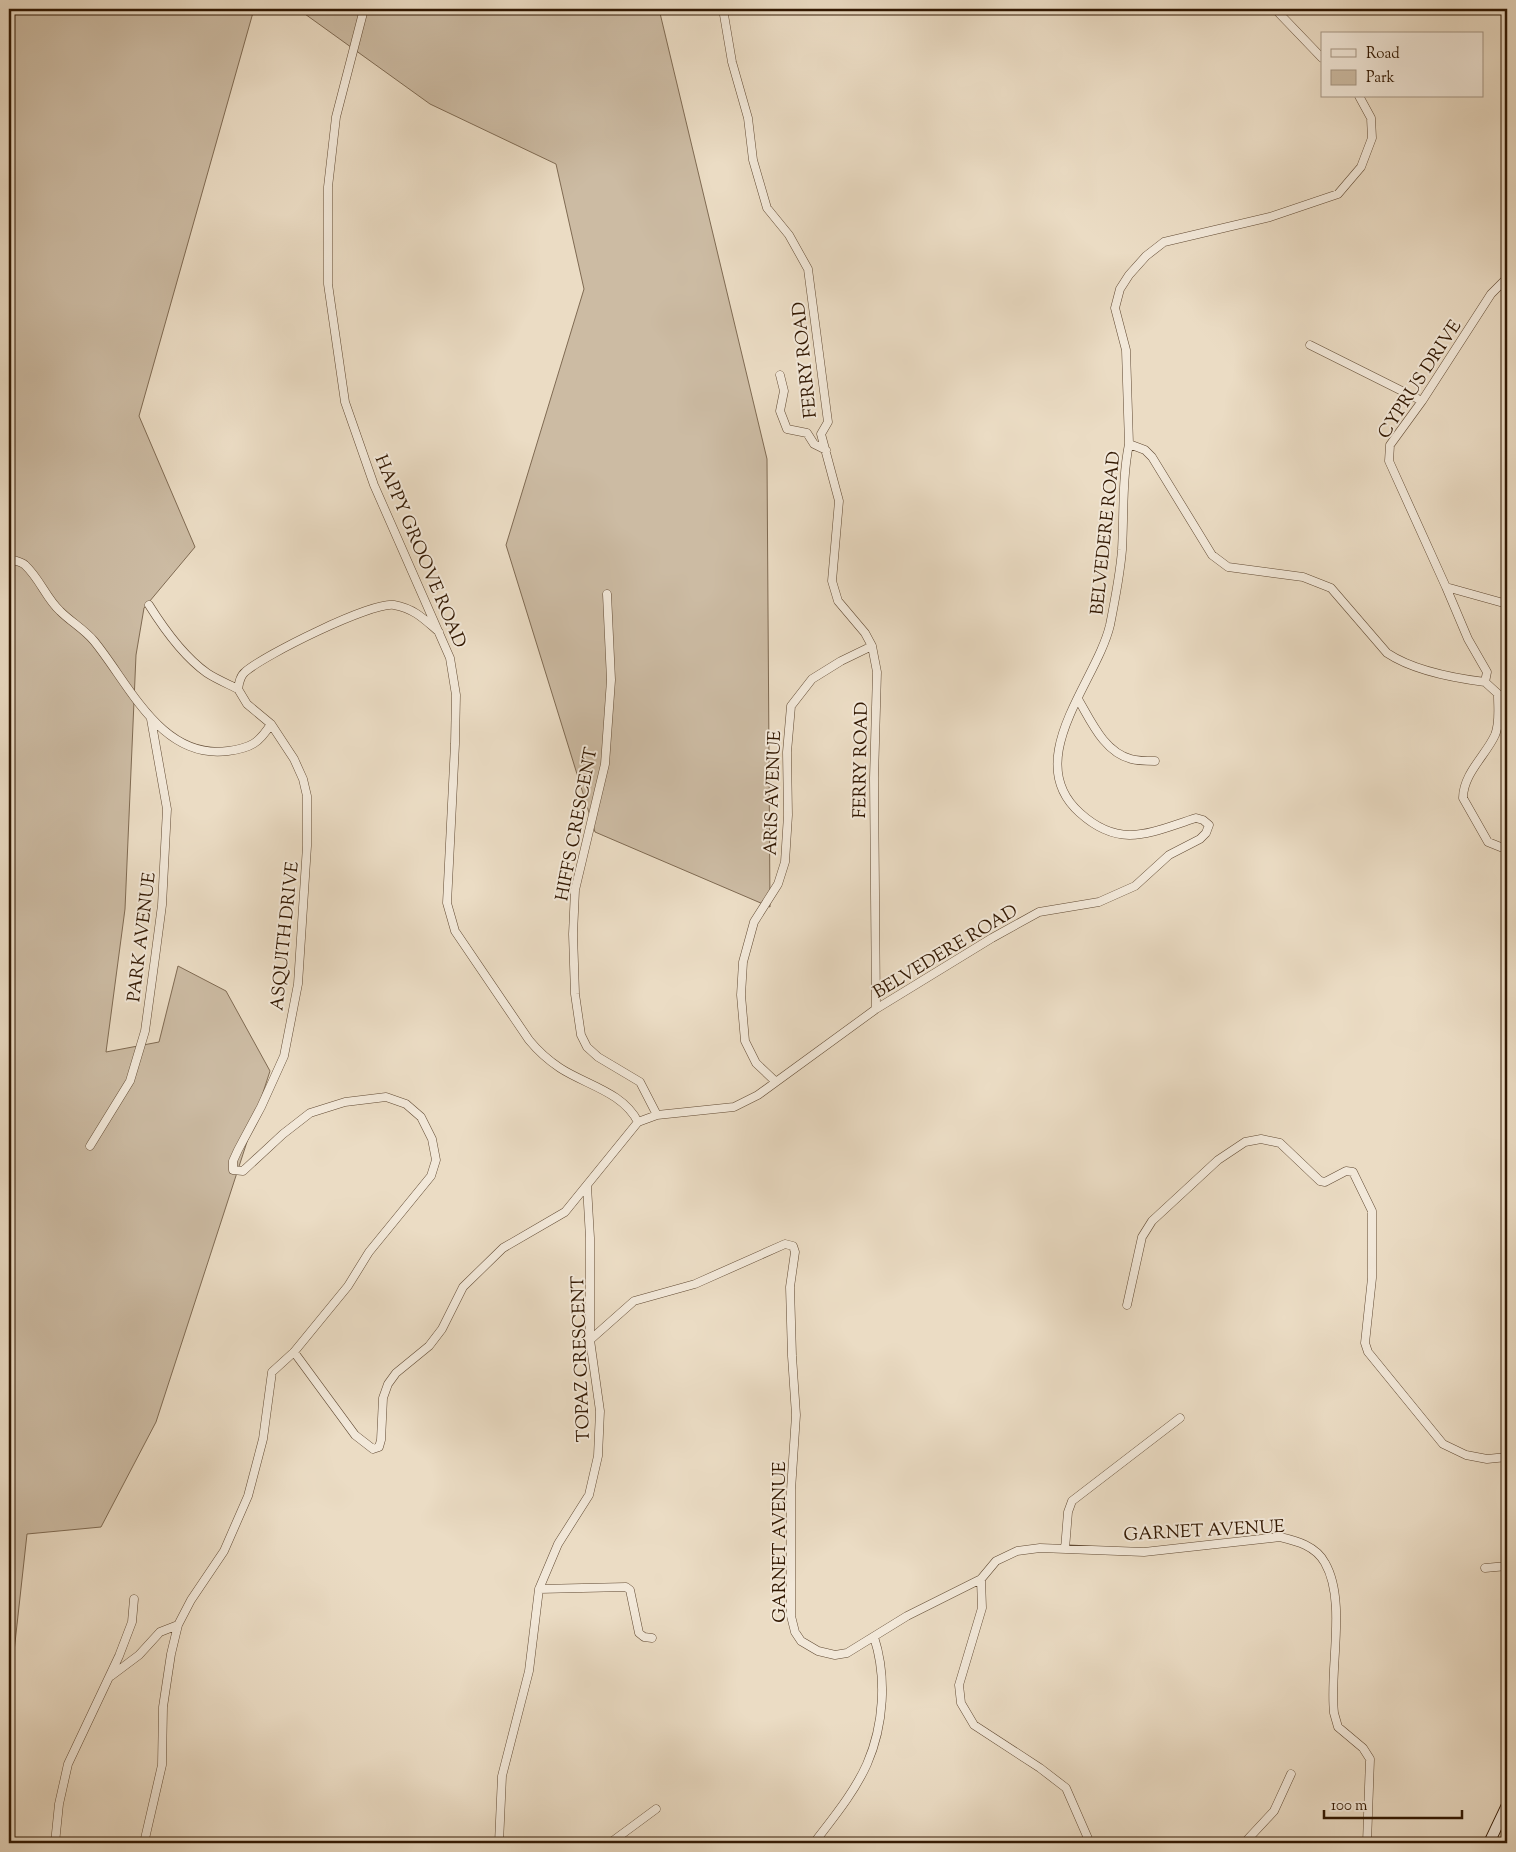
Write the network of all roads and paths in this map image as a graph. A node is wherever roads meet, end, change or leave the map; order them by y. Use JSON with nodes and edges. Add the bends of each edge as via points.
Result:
{"nodes":[{"id":1,"x":364,"y":9,"type":"edge"},
{"id":2,"x":723,"y":9,"type":"edge"},
{"id":3,"x":1275,"y":9,"type":"edge"},
{"id":4,"x":1321,"y":57,"type":"edge"},
{"id":5,"x":1360,"y":98,"type":"edge"},
{"id":6,"x":1507,"y":278,"type":"edge"},
{"id":7,"x":1310,"y":345,"type":"dead end"},
{"id":8,"x":780,"y":375,"type":"dead end"},
{"id":9,"x":1422,"y":401,"type":"junction"},
{"id":10,"x":1129,"y":444,"type":"junction"},
{"id":11,"x":826,"y":450,"type":"junction"},
{"id":12,"x":9,"y":559,"type":"edge"},
{"id":13,"x":1446,"y":587,"type":"junction"},
{"id":14,"x":607,"y":594,"type":"dead end"},
{"id":15,"x":1507,"y":604,"type":"edge"},
{"id":16,"x":149,"y":605,"type":"dead end"},
{"id":17,"x":439,"y":632,"type":"junction"},
{"id":18,"x":872,"y":646,"type":"junction"},
{"id":19,"x":1485,"y":682,"type":"junction"},
{"id":20,"x":238,"y":689,"type":"junction"},
{"id":21,"x":1498,"y":696,"type":"junction"},
{"id":22,"x":1078,"y":699,"type":"junction"},
{"id":23,"x":1507,"y":702,"type":"edge"},
{"id":24,"x":151,"y":719,"type":"junction"},
{"id":25,"x":271,"y":724,"type":"junction"},
{"id":26,"x":1155,"y":761,"type":"dead end"},
{"id":27,"x":1503,"y":848,"type":"dead end"},
{"id":28,"x":876,"y":1009,"type":"junction"},
{"id":29,"x":776,"y":1082,"type":"junction"},
{"id":30,"x":657,"y":1116,"type":"junction"},
{"id":31,"x":638,"y":1122,"type":"junction"},
{"id":32,"x":90,"y":1146,"type":"dead end"},
{"id":33,"x":587,"y":1186,"type":"junction"},
{"id":34,"x":1126,"y":1305,"type":"dead end"},
{"id":35,"x":590,"y":1340,"type":"junction"},
{"id":36,"x":294,"y":1352,"type":"junction"},
{"id":37,"x":1180,"y":1418,"type":"dead end"},
{"id":38,"x":1507,"y":1457,"type":"edge"},
{"id":39,"x":1065,"y":1549,"type":"junction"},
{"id":40,"x":1507,"y":1566,"type":"edge"},
{"id":41,"x":1486,"y":1568,"type":"dead end"},
{"id":42,"x":981,"y":1579,"type":"junction"},
{"id":43,"x":539,"y":1589,"type":"junction"},
{"id":44,"x":134,"y":1598,"type":"dead end"},
{"id":45,"x":178,"y":1626,"type":"junction"},
{"id":46,"x":874,"y":1637,"type":"junction"},
{"id":47,"x":652,"y":1638,"type":"dead end"},
{"id":48,"x":106,"y":1681,"type":"junction"},
{"id":49,"x":1291,"y":1774,"type":"dead end"},
{"id":50,"x":1507,"y":1805,"type":"edge"},
{"id":51,"x":656,"y":1809,"type":"dead end"},
{"id":52,"x":55,"y":1843,"type":"edge"},
{"id":53,"x":144,"y":1843,"type":"edge"},
{"id":54,"x":499,"y":1843,"type":"edge"},
{"id":55,"x":610,"y":1843,"type":"edge"},
{"id":56,"x":814,"y":1843,"type":"edge"},
{"id":57,"x":1090,"y":1843,"type":"edge"},
{"id":58,"x":1248,"y":1843,"type":"edge"},
{"id":59,"x":1367,"y":1843,"type":"edge"},
{"id":60,"x":1489,"y":1843,"type":"edge"}],
"edges":[{"from":1,"to":17,"type":"street","name":"HAPPY GROOVE ROAD","via":[[336,117],[328,187],[328,284],[345,402],[374,485]]},
{"from":2,"to":11,"type":"street","name":"FERRY ROAD","via":[[732,62],[748,118],[754,160],[768,208],[789,235],[808,269],[828,422],[821,434]]},
{"from":3,"to":4,"type":"street"},
{"from":5,"to":10,"type":"street","via":[[1371,118],[1372,138],[1361,168],[1338,194],[1270,217],[1164,242],[1129,275],[1120,289],[1115,308],[1126,350]]},
{"from":6,"to":9,"type":"street","name":"CYPRUS DRIVE","via":[[1491,294]]},
{"from":7,"to":9,"type":"street"},
{"from":8,"to":11,"type":"street","via":[[784,391],[780,411],[787,428],[807,433],[814,444]]},
{"from":9,"to":13,"type":"street","name":"CYPRUS DRIVE","via":[[1390,444],[1389,460]]},
{"from":10,"to":19,"type":"street","name":"BELVEDERE ROAD","via":[[1145,450],[1152,457],[1207,547],[1220,562],[1228,567],[1317,581],[1330,588],[1394,658],[1428,670]]},
{"from":10,"to":22,"type":"street","name":"BELVEDERE ROAD","via":[[1124,469],[1122,551],[1115,599],[1108,631]]},
{"from":11,"to":18,"type":"street","name":"FERRY ROAD","via":[[839,501],[832,581],[838,601]]},
{"from":12,"to":24,"type":"street","via":[[24,564],[52,603],[94,641]]},
{"from":13,"to":15,"type":"street"},
{"from":13,"to":19,"type":"street","via":[[1468,639],[1487,672]]},
{"from":14,"to":30,"type":"street","name":"HIFFS CRESCENT","via":[[611,680],[605,764],[576,890],[573,934],[575,994],[581,1035],[587,1047],[640,1082]]},
{"from":16,"to":20,"type":"street","via":[[165,629],[199,666]]},
{"from":17,"to":20,"type":"street","via":[[416,612],[392,605],[373,608],[278,652],[244,672]]},
{"from":17,"to":31,"type":"street","name":"HAPPY GROOVE ROAD","via":[[450,658],[456,695],[447,903],[455,931],[541,1054],[561,1069],[625,1103]]},
{"from":18,"to":28,"type":"street","name":"FERRY ROAD","via":[[877,672],[874,778]]},
{"from":18,"to":29,"type":"street","name":"ARIS AVENUE","via":[[841,660],[812,679],[791,706],[785,862],[778,884],[754,922],[743,962],[741,995],[745,1041],[756,1063]]},
{"from":19,"to":21,"type":"street"},
{"from":20,"to":25,"type":"street","name":"ASQUITH DRIVE","via":[[248,704]]},
{"from":21,"to":23,"type":"street"},
{"from":21,"to":27,"type":"street","via":[[1498,725],[1467,780],[1464,798],[1488,842]]},
{"from":22,"to":26,"type":"street","via":[[1113,751],[1131,759]]},
{"from":22,"to":28,"type":"street","name":"BELVEDERE ROAD","via":[[1057,755],[1064,791],[1077,811],[1094,826],[1120,835],[1151,834],[1196,818],[1209,825],[1206,833],[1169,856],[1135,886],[1099,902],[1039,912]]},
{"from":24,"to":25,"type":"street","via":[[181,743],[216,752],[242,749],[261,740]]},
{"from":24,"to":32,"type":"street","name":"PARK AVENUE","via":[[167,809],[162,905],[145,1031],[130,1081]]},
{"from":25,"to":36,"type":"street","name":"ASQUITH DRIVE","via":[[294,759],[307,796],[298,984],[284,1056],[238,1150],[233,1170],[243,1171],[310,1113],[345,1102],[386,1097],[406,1104],[420,1117],[432,1139],[436,1160],[430,1176]]},
{"from":28,"to":29,"type":"street","name":"BELVEDERE ROAD"},
{"from":29,"to":30,"type":"street","name":"BELVEDERE ROAD","via":[[734,1107]]},
{"from":30,"to":31,"type":"street","name":"BELVEDERE ROAD"},
{"from":31,"to":33,"type":"street"},
{"from":33,"to":35,"type":"street","name":"TOPAZ CRESCENT","via":[[591,1254]]},
{"from":33,"to":36,"type":"street","via":[[565,1212],[503,1248],[463,1286],[442,1329],[429,1346],[396,1373],[388,1384],[383,1398],[379,1447],[367,1446],[356,1435]]},
{"from":34,"to":38,"type":"street","via":[[1142,1237],[1152,1221],[1218,1160],[1245,1142],[1261,1139],[1280,1143],[1320,1181],[1325,1182],[1346,1171],[1353,1172],[1372,1211],[1372,1278],[1365,1343],[1368,1352],[1443,1444],[1466,1455],[1487,1459]]},
{"from":35,"to":43,"type":"street","name":"TOPAZ CRESCENT","via":[[600,1412],[598,1456],[589,1495],[558,1544]]},
{"from":35,"to":46,"type":"street","name":"GARNET AVENUE","via":[[634,1301],[695,1284],[785,1244],[793,1246],[790,1287],[796,1414],[791,1490],[791,1616],[800,1642],[818,1651],[835,1655],[847,1653]]},
{"from":36,"to":45,"type":"street","via":[[272,1372],[263,1439],[248,1496],[224,1551],[191,1600]]},
{"from":37,"to":39,"type":"street","via":[[1072,1501]]},
{"from":39,"to":42,"type":"street","name":"GARNET AVENUE","via":[[1017,1551],[996,1562]]},
{"from":39,"to":59,"type":"street","name":"GARNET AVENUE","via":[[1144,1552],[1280,1537],[1300,1541],[1314,1551],[1325,1563],[1335,1595],[1334,1713],[1338,1727],[1370,1758]]},
{"from":40,"to":41,"type":"street"},
{"from":42,"to":46,"type":"street","name":"GARNET AVENUE","via":[[907,1616]]},
{"from":42,"to":57,"type":"street","via":[[982,1608],[959,1685],[961,1703],[974,1724],[1066,1788]]},
{"from":43,"to":47,"type":"street","via":[[627,1587],[639,1633]]},
{"from":43,"to":54,"type":"street","name":"TOPAZ CRESCENT","via":[[529,1671],[502,1776]]},
{"from":44,"to":48,"type":"street","via":[[132,1622]]},
{"from":45,"to":48,"type":"street","via":[[160,1632],[139,1655]]},
{"from":45,"to":53,"type":"street","via":[[170,1654],[163,1707],[162,1765]]},
{"from":46,"to":56,"type":"street","via":[[879,1653],[881,1714],[867,1763],[855,1787]]},
{"from":48,"to":52,"type":"street","via":[[68,1764]]},
{"from":49,"to":58,"type":"street","via":[[1274,1811],[1250,1834]]},
{"from":50,"to":60,"type":"main road"},
{"from":51,"to":55,"type":"street"}]}
